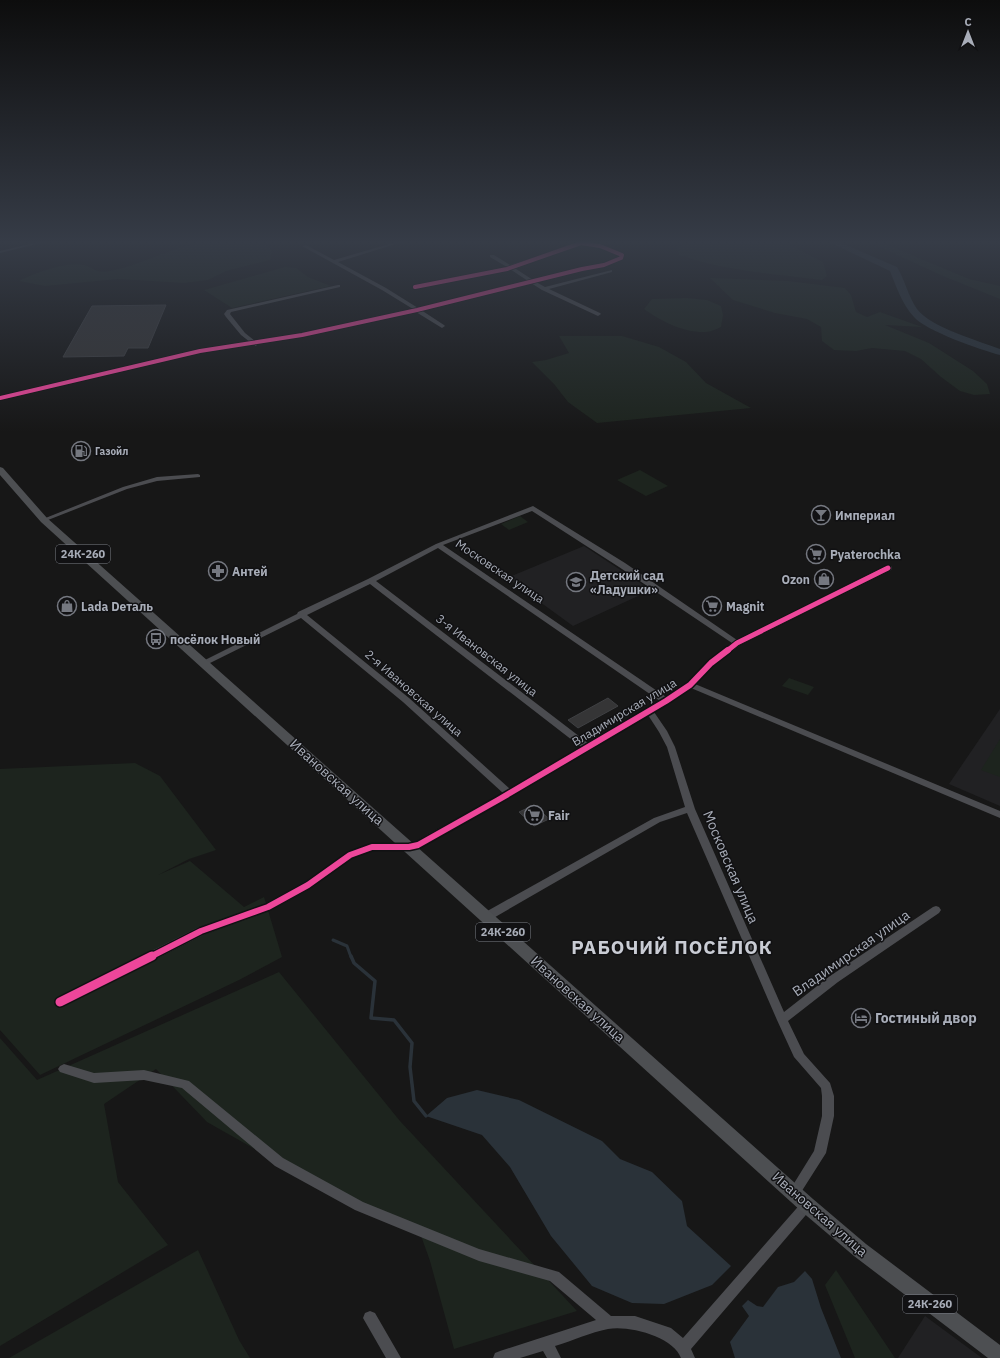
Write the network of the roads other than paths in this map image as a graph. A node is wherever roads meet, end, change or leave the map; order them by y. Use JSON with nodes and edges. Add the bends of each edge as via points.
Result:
{"nodes":[{"id":1,"x":254,"y":305,"type":"edge"},
{"id":2,"x":410,"y":305,"type":"edge"},
{"id":3,"x":436,"y":305,"type":"edge"},
{"id":4,"x":579,"y":305,"type":"edge"},
{"id":5,"x":417,"y":310,"type":"junction"},
{"id":6,"x":598,"y":314,"type":"dead end"},
{"id":7,"x":442,"y":326,"type":"dead end"},
{"id":8,"x":256,"y":344,"type":"junction"},
{"id":9,"x":0,"y":398,"type":"edge"},
{"id":10,"x":0,"y":465,"type":"edge"},
{"id":11,"x":0,"y":470,"type":"edge"},
{"id":12,"x":198,"y":476,"type":"dead end"},
{"id":13,"x":46,"y":519,"type":"junction"},
{"id":14,"x":59,"y":532,"type":"junction"},
{"id":15,"x":438,"y":545,"type":"junction"},
{"id":16,"x":888,"y":568,"type":"dead end"},
{"id":17,"x":372,"y":581,"type":"junction"},
{"id":18,"x":301,"y":614,"type":"junction"},
{"id":19,"x":737,"y":643,"type":"junction"},
{"id":20,"x":203,"y":663,"type":"junction"},
{"id":21,"x":690,"y":685,"type":"junction"},
{"id":22,"x":666,"y":701,"type":"junction"},
{"id":23,"x":649,"y":711,"type":"junction"},
{"id":24,"x":588,"y":748,"type":"junction"},
{"id":25,"x":509,"y":793,"type":"junction"},
{"id":26,"x":690,"y":809,"type":"junction"},
{"id":27,"x":1000,"y":815,"type":"edge"},
{"id":28,"x":409,"y":847,"type":"junction"},
{"id":29,"x":936,"y":910,"type":"dead end"},
{"id":30,"x":486,"y":916,"type":"junction"},
{"id":31,"x":60,"y":1002,"type":"dead end"},
{"id":32,"x":782,"y":1020,"type":"junction"},
{"id":33,"x":64,"y":1069,"type":"dead end"},
{"id":34,"x":794,"y":1194,"type":"junction"},
{"id":35,"x":807,"y":1205,"type":"junction"},
{"id":36,"x":370,"y":1318,"type":"dead end"},
{"id":37,"x":609,"y":1322,"type":"junction"},
{"id":38,"x":546,"y":1343,"type":"junction"},
{"id":39,"x":686,"y":1352,"type":"edge"},
{"id":40,"x":1000,"y":1356,"type":"edge"},
{"id":41,"x":394,"y":1358,"type":"edge"},
{"id":42,"x":500,"y":1358,"type":"edge"},
{"id":43,"x":554,"y":1358,"type":"edge"}],
"edges":[{"from":1,"to":8,"type":"street","via":[[229,311],[227,314],[243,334]]},
{"from":2,"to":5,"type":"street"},
{"from":3,"to":5,"type":"street"},
{"from":4,"to":6,"type":"street"},
{"from":5,"to":7,"type":"street"},
{"from":5,"to":8,"type":"street"},
{"from":8,"to":9,"type":"street","via":[[200,351]]},
{"from":10,"to":13,"type":"main road","name":"Ивановская улица","number":"24К-260"},
{"from":11,"to":14,"type":"main road","name":"Ивановская улица","number":"24К-260","via":[[36,512]]},
{"from":12,"to":13,"type":"street","via":[[156,479],[125,488]]},
{"from":13,"to":14,"type":"main road","name":"Ивановская улица","number":"24К-260"},
{"from":14,"to":20,"type":"main road","name":"Ивановская улица","number":"24К-260"},
{"from":15,"to":17,"type":"street","name":"Московская улица"},
{"from":15,"to":19,"type":"street","via":[[533,508]]},
{"from":15,"to":22,"type":"street","name":"Московская улица"},
{"from":16,"to":19,"type":"street","name":"Владимирская улица"},
{"from":17,"to":18,"type":"street","name":"Московская улица"},
{"from":17,"to":24,"type":"street","name":"3-я Ивановская улица"},
{"from":18,"to":20,"type":"street","name":"Московская улица"},
{"from":18,"to":25,"type":"street","name":"2-я Ивановская улица","via":[[406,700]]},
{"from":19,"to":21,"type":"street","name":"Владимирская улица","via":[[711,663]]},
{"from":20,"to":28,"type":"main road","name":"Ивановская улица","number":"24К-260"},
{"from":21,"to":22,"type":"street","name":"Владимирская улица"},
{"from":21,"to":27,"type":"street","name":"Владимирская улица"},
{"from":22,"to":23,"type":"street","name":"Владимирская улица"},
{"from":23,"to":24,"type":"street","name":"Владимирская улица"},
{"from":23,"to":26,"type":"street","name":"Московская улица","via":[[671,747]]},
{"from":24,"to":25,"type":"street","name":"Владимирская улица"},
{"from":25,"to":28,"type":"street","name":"Владимирская улица","via":[[418,845]]},
{"from":26,"to":30,"type":"street","name":"Московская улица","via":[[657,820]]},
{"from":26,"to":32,"type":"street","name":"Московская улица"},
{"from":28,"to":30,"type":"main road","name":"Ивановская улица","number":"24К-260"},
{"from":28,"to":31,"type":"street","via":[[372,847],[350,855],[308,885],[268,906],[200,931]]},
{"from":29,"to":32,"type":"street","name":"Владимирская улица","via":[[834,980]]},
{"from":30,"to":34,"type":"main road","name":"Ивановская улица","number":"24К-260"},
{"from":32,"to":34,"type":"street","name":"Московская улица","via":[[800,1057],[826,1086],[828,1096],[828,1116],[820,1153]]},
{"from":33,"to":37,"type":"street","via":[[94,1078],[144,1074],[185,1084],[279,1162],[359,1206],[479,1255],[554,1276]]},
{"from":34,"to":35,"type":"main road","name":"Ивановская улица","number":"24К-260"},
{"from":35,"to":39,"type":"street","via":[[705,1322]]},
{"from":35,"to":40,"type":"main road","name":"Ивановская улица","number":"24К-260","via":[[860,1250]]},
{"from":36,"to":41,"type":"street"},
{"from":37,"to":38,"type":"street"},
{"from":37,"to":39,"type":"street","via":[[635,1323],[666,1333]]},
{"from":38,"to":42,"type":"street"},
{"from":38,"to":43,"type":"street"}]}
